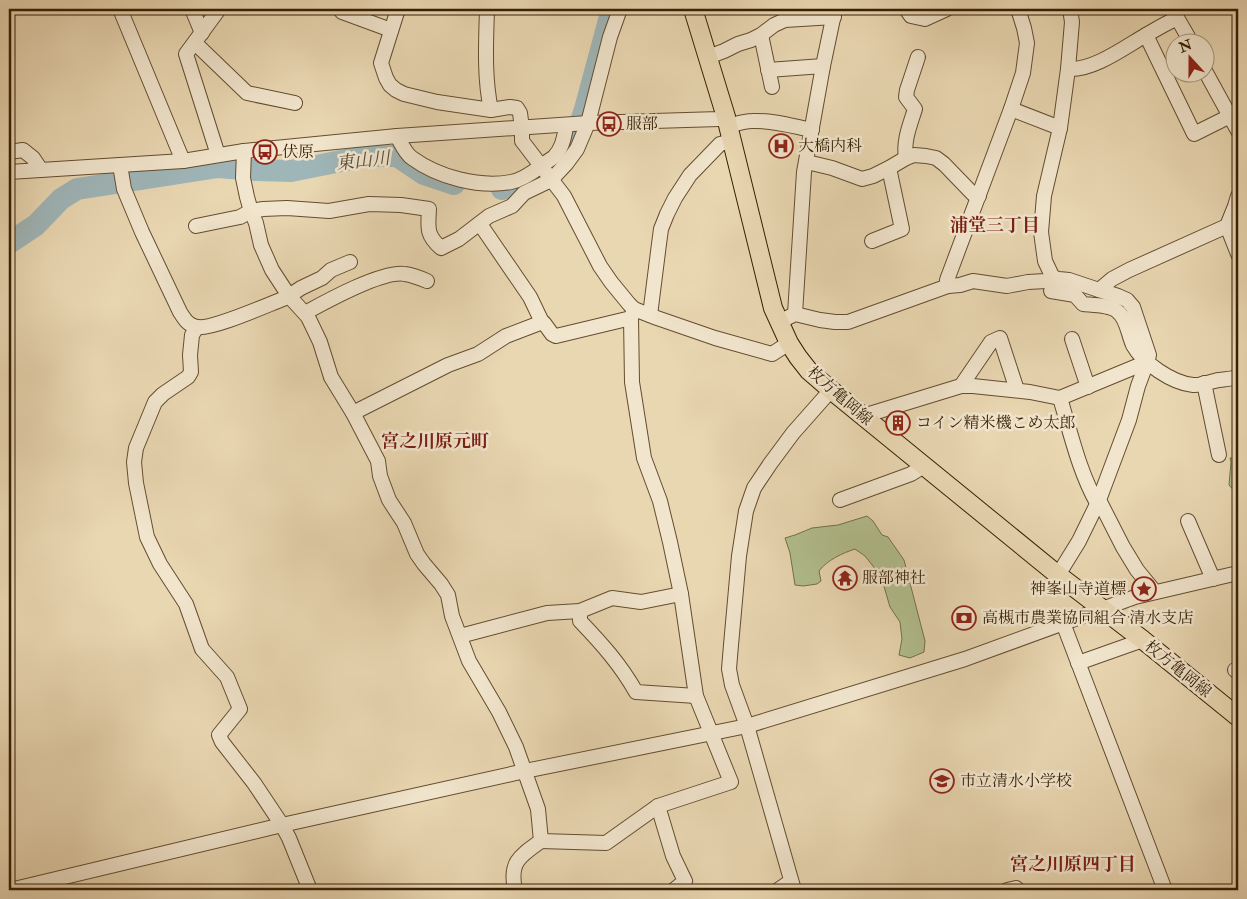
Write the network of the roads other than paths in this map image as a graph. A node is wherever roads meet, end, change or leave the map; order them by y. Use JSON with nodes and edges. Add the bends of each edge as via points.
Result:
{"nodes":[{"id":1,"x":120,"y":9,"type":"edge"},
{"id":2,"x":192,"y":9,"type":"edge"},
{"id":3,"x":219,"y":9,"type":"edge"},
{"id":4,"x":340,"y":9,"type":"edge"},
{"id":5,"x":398,"y":9,"type":"edge"},
{"id":6,"x":487,"y":9,"type":"edge"},
{"id":7,"x":620,"y":9,"type":"edge"},
{"id":8,"x":693,"y":9,"type":"edge"},
{"id":9,"x":906,"y":9,"type":"edge"},
{"id":10,"x":947,"y":9,"type":"edge"},
{"id":11,"x":1018,"y":9,"type":"edge"},
{"id":12,"x":1070,"y":9,"type":"edge"},
{"id":13,"x":835,"y":13,"type":"edge"},
{"id":14,"x":1175,"y":13,"type":"edge"},
{"id":15,"x":785,"y":14,"type":"edge"},
{"id":16,"x":391,"y":30,"type":"junction"},
{"id":17,"x":1185,"y":32,"type":"edge"},
{"id":18,"x":761,"y":35,"type":"junction"},
{"id":19,"x":1146,"y":35,"type":"junction"},
{"id":20,"x":198,"y":38,"type":"junction"},
{"id":21,"x":708,"y":57,"type":"junction"},
{"id":22,"x":918,"y":57,"type":"dead end"},
{"id":23,"x":823,"y":66,"type":"junction"},
{"id":24,"x":1068,"y":69,"type":"junction"},
{"id":25,"x":768,"y":70,"type":"junction"},
{"id":26,"x":1211,"y":82,"type":"edge"},
{"id":27,"x":772,"y":87,"type":"dead end"},
{"id":28,"x":294,"y":103,"type":"dead end"},
{"id":29,"x":1011,"y":109,"type":"junction"},
{"id":30,"x":491,"y":110,"type":"junction"},
{"id":31,"x":1230,"y":116,"type":"junction"},
{"id":32,"x":588,"y":123,"type":"junction"},
{"id":33,"x":569,"y":125,"type":"junction"},
{"id":34,"x":522,"y":128,"type":"junction"},
{"id":35,"x":728,"y":128,"type":"junction"},
{"id":36,"x":1060,"y":128,"type":"junction"},
{"id":37,"x":812,"y":130,"type":"junction"},
{"id":38,"x":1238,"y":130,"type":"edge"},
{"id":39,"x":397,"y":136,"type":"junction"},
{"id":40,"x":9,"y":152,"type":"edge"},
{"id":41,"x":218,"y":155,"type":"junction"},
{"id":42,"x":906,"y":158,"type":"junction"},
{"id":43,"x":183,"y":161,"type":"junction"},
{"id":44,"x":244,"y":162,"type":"junction"},
{"id":45,"x":806,"y":162,"type":"junction"},
{"id":46,"x":889,"y":168,"type":"junction"},
{"id":47,"x":41,"y":170,"type":"junction"},
{"id":48,"x":9,"y":172,"type":"edge"},
{"id":49,"x":546,"y":173,"type":"junction"},
{"id":50,"x":122,"y":177,"type":"junction"},
{"id":51,"x":979,"y":196,"type":"junction"},
{"id":52,"x":1237,"y":203,"type":"edge"},
{"id":53,"x":251,"y":211,"type":"junction"},
{"id":54,"x":480,"y":224,"type":"junction"},
{"id":55,"x":196,"y":226,"type":"dead end"},
{"id":56,"x":1227,"y":226,"type":"junction"},
{"id":57,"x":872,"y":241,"type":"dead end"},
{"id":58,"x":1238,"y":254,"type":"edge"},
{"id":59,"x":350,"y":262,"type":"dead end"},
{"id":60,"x":427,"y":281,"type":"dead end"},
{"id":61,"x":1052,"y":284,"type":"junction"},
{"id":62,"x":948,"y":286,"type":"junction"},
{"id":63,"x":1099,"y":290,"type":"junction"},
{"id":64,"x":289,"y":296,"type":"junction"},
{"id":65,"x":305,"y":313,"type":"junction"},
{"id":66,"x":633,"y":313,"type":"junction"},
{"id":67,"x":796,"y":314,"type":"junction"},
{"id":68,"x":650,"y":315,"type":"junction"},
{"id":69,"x":542,"y":322,"type":"junction"},
{"id":70,"x":779,"y":322,"type":"junction"},
{"id":71,"x":197,"y":327,"type":"junction"},
{"id":72,"x":1072,"y":339,"type":"dead end"},
{"id":73,"x":789,"y":343,"type":"junction"},
{"id":74,"x":1147,"y":362,"type":"junction"},
{"id":75,"x":1238,"y":378,"type":"edge"},
{"id":76,"x":1204,"y":383,"type":"junction"},
{"id":77,"x":961,"y":386,"type":"junction"},
{"id":78,"x":1088,"y":387,"type":"junction"},
{"id":79,"x":831,"y":390,"type":"junction"},
{"id":80,"x":1017,"y":390,"type":"junction"},
{"id":81,"x":1060,"y":398,"type":"junction"},
{"id":82,"x":353,"y":414,"type":"junction"},
{"id":83,"x":863,"y":416,"type":"junction"},
{"id":84,"x":1218,"y":454,"type":"dead end"},
{"id":85,"x":924,"y":466,"type":"junction"},
{"id":86,"x":840,"y":500,"type":"dead end"},
{"id":87,"x":1098,"y":502,"type":"junction"},
{"id":88,"x":1188,"y":521,"type":"dead end"},
{"id":89,"x":1238,"y":573,"type":"edge"},
{"id":90,"x":1058,"y":576,"type":"junction"},
{"id":91,"x":1213,"y":579,"type":"junction"},
{"id":92,"x":1155,"y":592,"type":"junction"},
{"id":93,"x":681,"y":594,"type":"junction"},
{"id":94,"x":1101,"y":609,"type":"junction"},
{"id":95,"x":580,"y":611,"type":"junction"},
{"id":96,"x":1063,"y":623,"type":"junction"},
{"id":97,"x":460,"y":636,"type":"junction"},
{"id":98,"x":1143,"y":640,"type":"junction"},
{"id":99,"x":1078,"y":663,"type":"junction"},
{"id":100,"x":696,"y":696,"type":"junction"},
{"id":101,"x":1238,"y":717,"type":"edge"},
{"id":102,"x":747,"y":726,"type":"junction"},
{"id":103,"x":712,"y":733,"type":"junction"},
{"id":104,"x":525,"y":771,"type":"junction"},
{"id":105,"x":658,"y":806,"type":"junction"},
{"id":106,"x":282,"y":825,"type":"junction"},
{"id":107,"x":541,"y":841,"type":"junction"},
{"id":108,"x":793,"y":886,"type":"edge"},
{"id":109,"x":10,"y":890,"type":"edge"},
{"id":110,"x":310,"y":890,"type":"edge"},
{"id":111,"x":515,"y":890,"type":"edge"},
{"id":112,"x":674,"y":890,"type":"edge"},
{"id":113,"x":778,"y":890,"type":"edge"},
{"id":114,"x":1007,"y":890,"type":"edge"},
{"id":115,"x":1018,"y":890,"type":"edge"},
{"id":116,"x":1165,"y":890,"type":"edge"}],
"edges":[{"from":1,"to":43,"type":"street"},
{"from":2,"to":20,"type":"street"},
{"from":3,"to":20,"type":"street"},
{"from":4,"to":16,"type":"street"},
{"from":5,"to":16,"type":"street"},
{"from":6,"to":30,"type":"street","via":[[487,77]]},
{"from":7,"to":32,"type":"street"},
{"from":8,"to":21,"type":"main road","name":"枚方亀岡線"},
{"from":9,"to":10,"type":"street","via":[[912,16],[925,19]]},
{"from":11,"to":29,"type":"street","via":[[1027,43],[1023,73]]},
{"from":12,"to":24,"type":"street"},
{"from":13,"to":15,"type":"street"},
{"from":13,"to":23,"type":"street"},
{"from":14,"to":17,"type":"street"},
{"from":14,"to":19,"type":"street"},
{"from":15,"to":18,"type":"street"},
{"from":16,"to":30,"type":"street","via":[[382,63],[386,78],[396,90],[418,98]]},
{"from":18,"to":21,"type":"street"},
{"from":18,"to":25,"type":"street"},
{"from":19,"to":24,"type":"street","via":[[1092,64]]},
{"from":19,"to":31,"type":"street","via":[[1194,134]]},
{"from":20,"to":28,"type":"street","via":[[247,93]]},
{"from":20,"to":41,"type":"street","via":[[186,54]]},
{"from":21,"to":35,"type":"main road","name":"枚方亀岡線"},
{"from":22,"to":42,"type":"street","via":[[906,97],[915,109],[906,138]]},
{"from":23,"to":25,"type":"street"},
{"from":23,"to":37,"type":"street"},
{"from":24,"to":36,"type":"street"},
{"from":25,"to":27,"type":"street"},
{"from":26,"to":31,"type":"street"},
{"from":29,"to":36,"type":"street"},
{"from":29,"to":51,"type":"street"},
{"from":30,"to":34,"type":"street","via":[[517,108]]},
{"from":31,"to":38,"type":"street"},
{"from":32,"to":33,"type":"street"},
{"from":32,"to":35,"type":"street","via":[[718,119]]},
{"from":32,"to":49,"type":"street","via":[[566,164]]},
{"from":33,"to":34,"type":"street"},
{"from":33,"to":49,"type":"street"},
{"from":34,"to":39,"type":"street"},
{"from":34,"to":49,"type":"street","via":[[522,141]]},
{"from":35,"to":37,"type":"street","via":[[764,121]]},
{"from":35,"to":68,"type":"street","via":[[720,144],[690,175],[667,214],[661,229]]},
{"from":35,"to":70,"type":"main road","name":"枚方亀岡線"},
{"from":36,"to":61,"type":"street","via":[[1044,196],[1041,232]]},
{"from":37,"to":45,"type":"street"},
{"from":39,"to":44,"type":"street"},
{"from":39,"to":49,"type":"street","via":[[410,157],[449,177],[494,183]]},
{"from":40,"to":47,"type":"street","via":[[23,150]]},
{"from":41,"to":43,"type":"street"},
{"from":41,"to":44,"type":"street"},
{"from":42,"to":46,"type":"street"},
{"from":42,"to":51,"type":"street","via":[[914,155],[936,158]]},
{"from":43,"to":50,"type":"street"},
{"from":44,"to":53,"type":"street"},
{"from":45,"to":46,"type":"street","via":[[862,179]]},
{"from":45,"to":67,"type":"street"},
{"from":46,"to":57,"type":"street","via":[[902,229]]},
{"from":47,"to":48,"type":"street"},
{"from":47,"to":50,"type":"street"},
{"from":49,"to":54,"type":"street","via":[[512,206],[489,216]]},
{"from":49,"to":66,"type":"street","via":[[564,196],[600,266]]},
{"from":50,"to":71,"type":"street","via":[[142,232],[180,312],[185,321]]},
{"from":51,"to":62,"type":"street","via":[[947,280]]},
{"from":52,"to":56,"type":"street"},
{"from":53,"to":54,"type":"street","via":[[329,211],[369,204],[429,209],[429,234],[441,248]]},
{"from":53,"to":55,"type":"street","via":[[240,217]]},
{"from":53,"to":64,"type":"street","via":[[272,270]]},
{"from":54,"to":69,"type":"street","via":[[530,297]]},
{"from":56,"to":58,"type":"street"},
{"from":56,"to":63,"type":"street","via":[[1129,270]]},
{"from":59,"to":64,"type":"street"},
{"from":60,"to":65,"type":"street","via":[[403,273],[381,277]]},
{"from":61,"to":62,"type":"street","via":[[1046,281],[1007,286],[973,281]]},
{"from":61,"to":63,"type":"street","via":[[1069,280]]},
{"from":61,"to":74,"type":"street","via":[[1075,295],[1083,304],[1113,308],[1119,312],[1132,343]]},
{"from":62,"to":67,"type":"street","via":[[848,322]]},
{"from":63,"to":74,"type":"street","via":[[1127,300],[1133,307],[1149,355]]},
{"from":64,"to":65,"type":"street"},
{"from":64,"to":71,"type":"street","via":[[219,323]]},
{"from":65,"to":82,"type":"street","via":[[320,342],[331,377]]},
{"from":66,"to":68,"type":"street"},
{"from":66,"to":69,"type":"street","via":[[556,336]]},
{"from":66,"to":93,"type":"street","via":[[632,382],[644,458],[660,501]]},
{"from":67,"to":70,"type":"street"},
{"from":68,"to":73,"type":"street","via":[[772,354]]},
{"from":69,"to":82,"type":"street","via":[[506,336],[478,354],[448,365]]},
{"from":70,"to":73,"type":"main road","name":"枚方亀岡線"},
{"from":71,"to":106,"type":"street","via":[[192,335],[191,372],[155,402],[136,448],[136,483],[147,537],[186,604],[202,649],[227,677],[240,708],[219,735]]},
{"from":72,"to":78,"type":"street"},
{"from":73,"to":79,"type":"main road","name":"枚方亀岡線","via":[[810,371]]},
{"from":74,"to":76,"type":"street","via":[[1175,381],[1195,386]]},
{"from":74,"to":78,"type":"street"},
{"from":74,"to":87,"type":"street"},
{"from":75,"to":76,"type":"street"},
{"from":76,"to":84,"type":"street"},
{"from":77,"to":80,"type":"street"},
{"from":77,"to":80,"type":"street","via":[[991,342],[1000,338]]},
{"from":77,"to":83,"type":"street"},
{"from":78,"to":81,"type":"street"},
{"from":79,"to":83,"type":"main road","name":"枚方亀岡線"},
{"from":79,"to":102,"type":"street","via":[[770,464],[754,488],[746,511],[729,669]]},
{"from":80,"to":81,"type":"street"},
{"from":81,"to":87,"type":"street","via":[[1081,468]]},
{"from":82,"to":97,"type":"street","via":[[378,461],[389,500],[404,523],[417,554],[448,595]]},
{"from":83,"to":85,"type":"main road","name":"枚方亀岡線"},
{"from":85,"to":86,"type":"street"},
{"from":85,"to":90,"type":"main road","name":"枚方亀岡線"},
{"from":87,"to":90,"type":"street"},
{"from":87,"to":92,"type":"street","via":[[1137,570]]},
{"from":88,"to":91,"type":"street"},
{"from":89,"to":91,"type":"street"},
{"from":90,"to":94,"type":"main road","name":"枚方亀岡線"},
{"from":91,"to":92,"type":"street"},
{"from":92,"to":94,"type":"street"},
{"from":93,"to":95,"type":"street","via":[[640,602],[612,598]]},
{"from":93,"to":100,"type":"street"},
{"from":94,"to":96,"type":"street"},
{"from":94,"to":98,"type":"main road","name":"枚方亀岡線"},
{"from":95,"to":97,"type":"street","via":[[547,613]]},
{"from":95,"to":100,"type":"street","via":[[580,621],[623,670],[636,692]]},
{"from":96,"to":99,"type":"street"},
{"from":96,"to":102,"type":"street","via":[[965,659]]},
{"from":97,"to":104,"type":"street","via":[[470,661],[500,712]]},
{"from":98,"to":99,"type":"street"},
{"from":98,"to":101,"type":"main road","name":"枚方亀岡線"},
{"from":99,"to":116,"type":"street"},
{"from":100,"to":103,"type":"street"},
{"from":102,"to":103,"type":"street"},
{"from":102,"to":108,"type":"street"},
{"from":103,"to":104,"type":"street"},
{"from":103,"to":105,"type":"street","via":[[731,782]]},
{"from":104,"to":106,"type":"street"},
{"from":104,"to":107,"type":"street","via":[[538,809]]},
{"from":105,"to":107,"type":"street","via":[[606,843]]},
{"from":105,"to":112,"type":"street","via":[[673,856],[685,881]]},
{"from":106,"to":109,"type":"street"},
{"from":106,"to":110,"type":"street"},
{"from":107,"to":111,"type":"street","via":[[517,860],[512,873]]},
{"from":108,"to":113,"type":"street"},
{"from":114,"to":115,"type":"street"}]}
